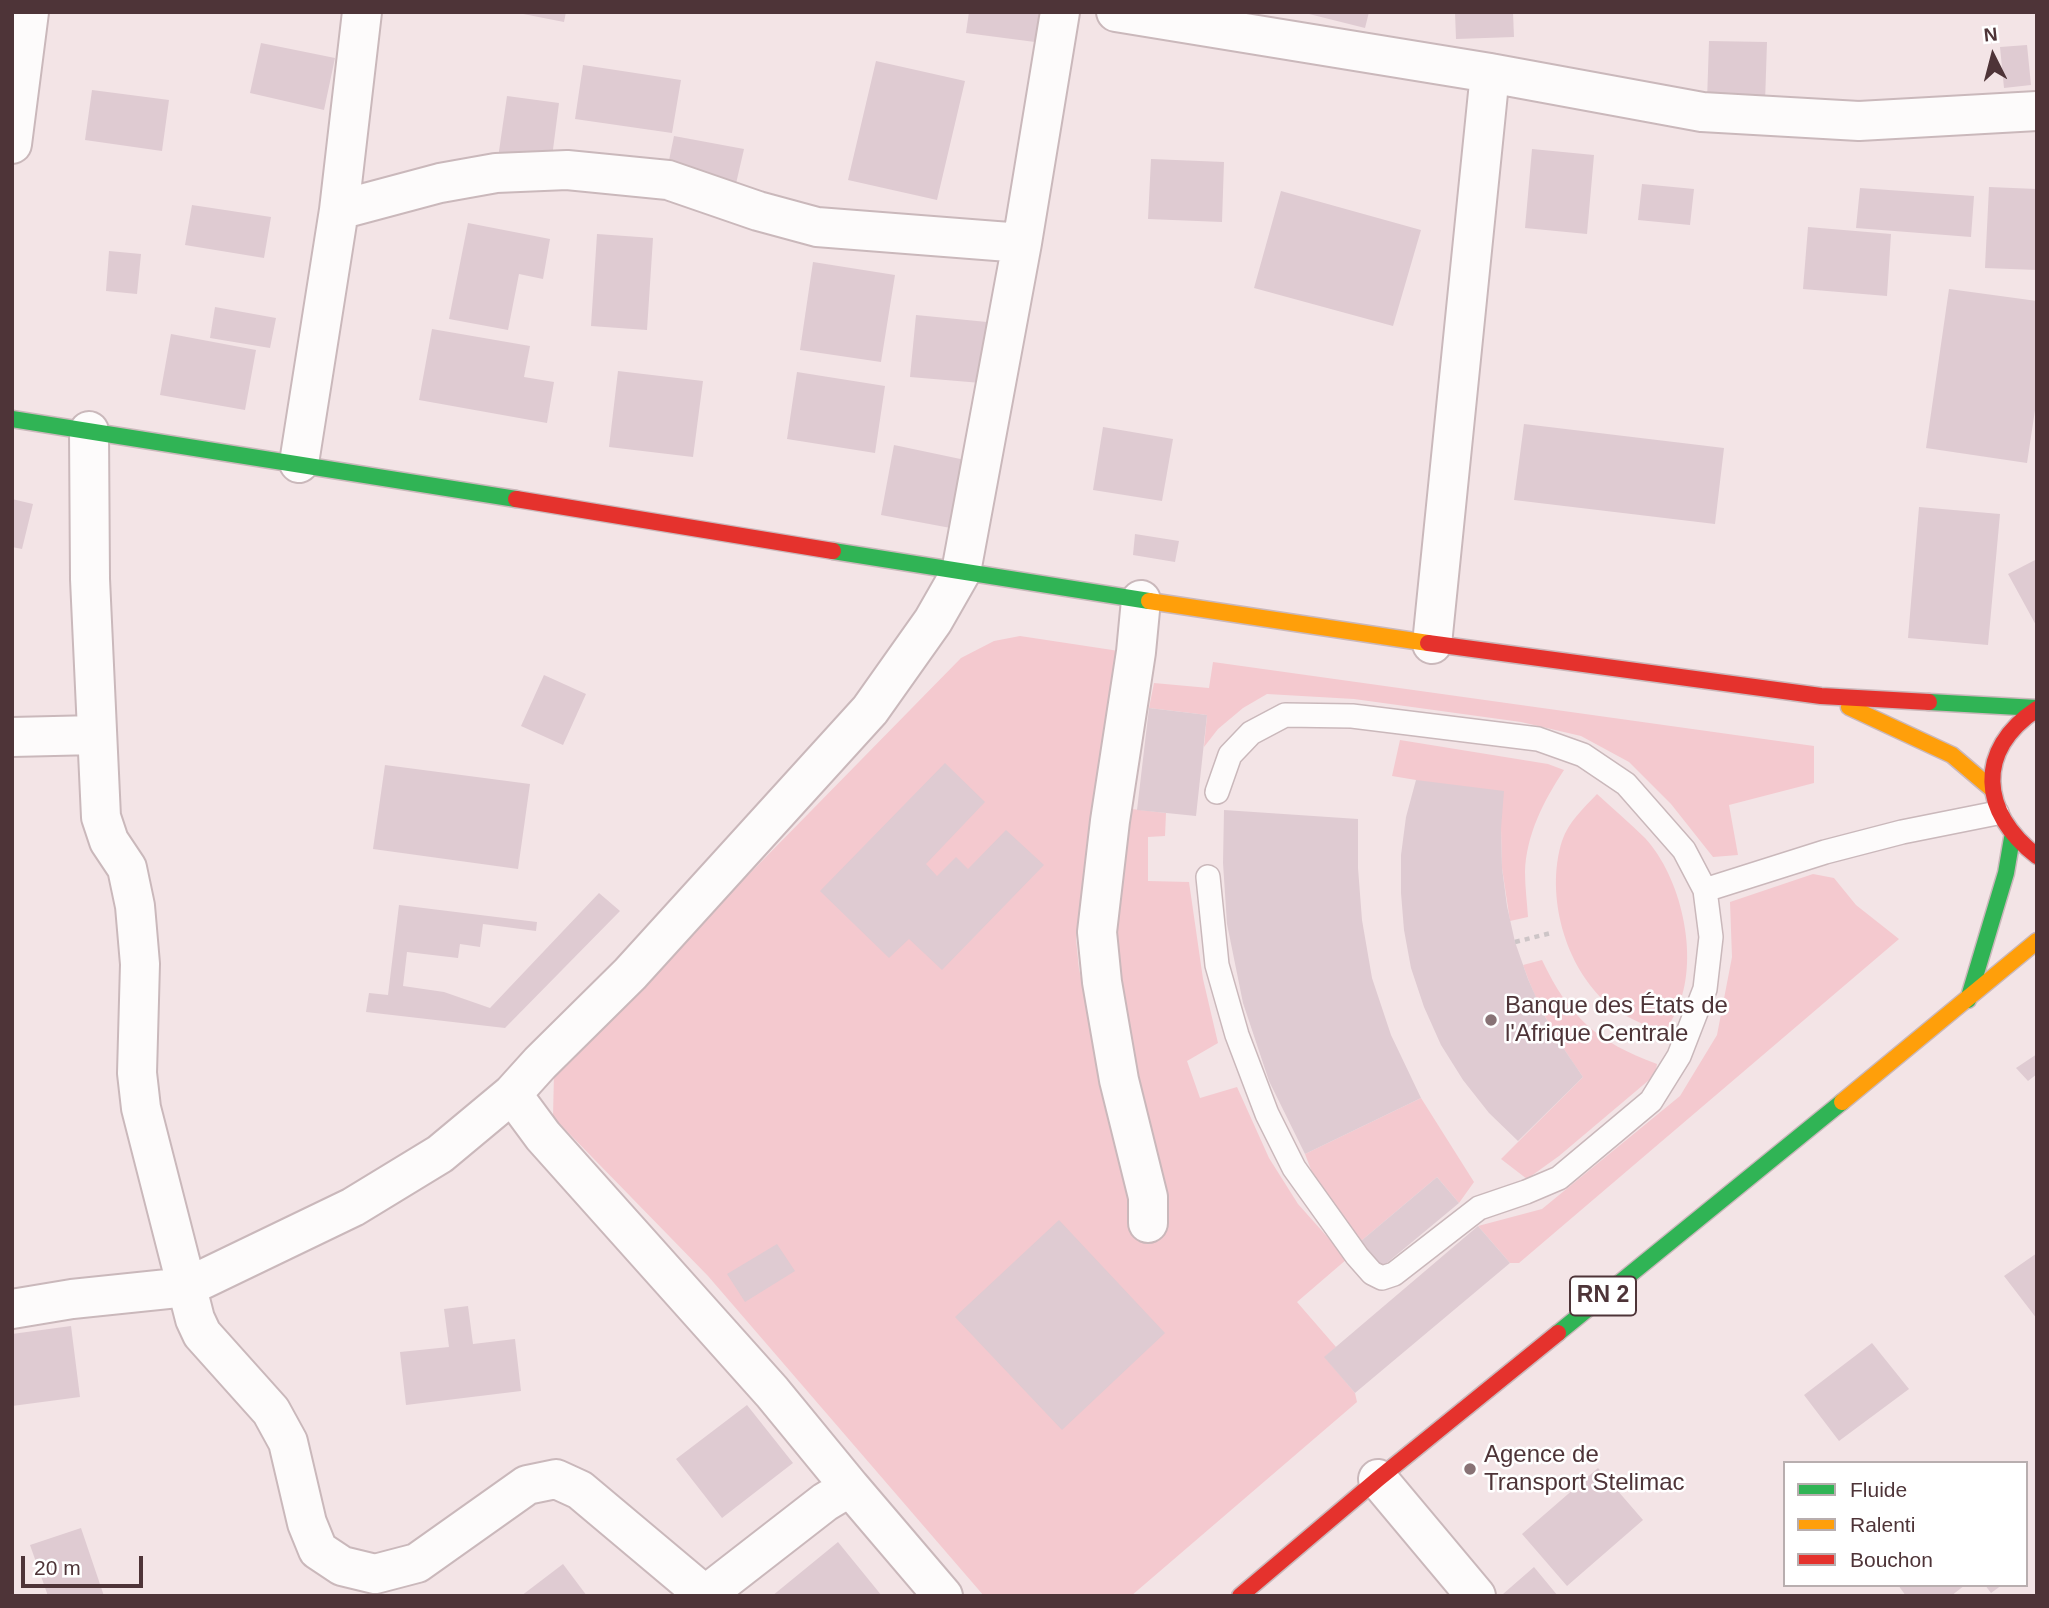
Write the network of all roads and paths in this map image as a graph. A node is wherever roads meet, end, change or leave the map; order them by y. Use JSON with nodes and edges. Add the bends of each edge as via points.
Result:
{"nodes":[{"id":1,"x":29,"y":12,"type":"edge"},
{"id":2,"x":362,"y":12,"type":"edge"},
{"id":3,"x":1060,"y":12,"type":"edge"},
{"id":4,"x":1116,"y":12,"type":"edge"},
{"id":5,"x":1490,"y":73,"type":"junction"},
{"id":6,"x":2037,"y":111,"type":"edge"},
{"id":7,"x":12,"y":144,"type":"edge"},
{"id":8,"x":339,"y":210,"type":"junction"},
{"id":9,"x":1022,"y":243,"type":"junction"},
{"id":10,"x":12,"y":419,"type":"edge"},
{"id":11,"x":89,"y":430,"type":"junction"},
{"id":12,"x":299,"y":463,"type":"junction"},
{"id":13,"x":961,"y":572,"type":"junction"},
{"id":14,"x":1141,"y":600,"type":"junction"},
{"id":15,"x":1432,"y":645,"type":"junction"},
{"id":16,"x":1821,"y":696,"type":"junction"},
{"id":17,"x":2037,"y":708,"type":"edge"},
{"id":18,"x":96,"y":736,"type":"junction"},
{"id":19,"x":12,"y":737,"type":"edge"},
{"id":20,"x":1992,"y":789,"type":"junction"},
{"id":21,"x":1217,"y":792,"type":"dead end"},
{"id":22,"x":1997,"y":813,"type":"junction"},
{"id":23,"x":2012,"y":838,"type":"junction"},
{"id":24,"x":2037,"y":856,"type":"edge"},
{"id":25,"x":1208,"y":877,"type":"dead end"},
{"id":26,"x":1705,"y":890,"type":"junction"},
{"id":27,"x":1551,"y":933,"type":"dead end"},
{"id":28,"x":2037,"y":941,"type":"edge"},
{"id":29,"x":1515,"y":942,"type":"dead end"},
{"id":30,"x":1968,"y":1000,"type":"junction"},
{"id":31,"x":512,"y":1094,"type":"junction"},
{"id":32,"x":1148,"y":1223,"type":"dead end"},
{"id":33,"x":187,"y":1287,"type":"junction"},
{"id":34,"x":12,"y":1309,"type":"edge"},
{"id":35,"x":1378,"y":1479,"type":"junction"},
{"id":36,"x":850,"y":1487,"type":"junction"},
{"id":37,"x":704,"y":1596,"type":"edge"},
{"id":38,"x":943,"y":1596,"type":"edge"},
{"id":39,"x":1240,"y":1596,"type":"edge"},
{"id":40,"x":1476,"y":1596,"type":"edge"}],
"edges":[{"from":1,"to":7,"type":"street"},
{"from":2,"to":8,"type":"street"},
{"from":3,"to":9,"type":"street"},
{"from":4,"to":5,"type":"street"},
{"from":5,"to":6,"type":"street","via":[[1702,112],[1859,121]]},
{"from":5,"to":15,"type":"street"},
{"from":8,"to":9,"type":"street","via":[[496,173],[566,170],[668,180],[817,227]]},
{"from":8,"to":12,"type":"street"},
{"from":9,"to":13,"type":"street"},
{"from":10,"to":11,"type":"main road"},
{"from":11,"to":12,"type":"main road"},
{"from":11,"to":18,"type":"street"},
{"from":12,"to":13,"type":"main road"},
{"from":13,"to":14,"type":"main road"},
{"from":13,"to":31,"type":"street","via":[[933,621],[870,710],[630,974]]},
{"from":14,"to":15,"type":"main road"},
{"from":14,"to":32,"type":"street","via":[[1097,932],[1119,1080],[1148,1196]]},
{"from":15,"to":16,"type":"main road"},
{"from":16,"to":17,"type":"main road"},
{"from":16,"to":20,"type":"main road","via":[[1952,755]]},
{"from":17,"to":20,"type":"main road","via":[[2002,742],[1993,765]]},
{"from":18,"to":19,"type":"street"},
{"from":18,"to":33,"type":"street","via":[[101,817],[109,841],[127,868],[135,906],[141,1108]]},
{"from":20,"to":22,"type":"main road"},
{"from":21,"to":26,"type":"lane","via":[[1230,755],[1251,733],[1285,715],[1352,716],[1538,740],[1583,755],[1626,785],[1684,850]]},
{"from":22,"to":23,"type":"main road"},
{"from":22,"to":26,"type":"lane","via":[[1825,852]]},
{"from":23,"to":24,"type":"main road"},
{"from":23,"to":30,"type":"main road"},
{"from":25,"to":26,"type":"lane","via":[[1217,965],[1266,1114],[1294,1168],[1357,1256],[1382,1278],[1394,1274],[1479,1208],[1559,1178],[1651,1101],[1679,1056],[1704,989],[1711,937]]},
{"from":27,"to":29,"type":"path"},
{"from":28,"to":30,"type":"main road","number":"RN 2"},
{"from":30,"to":35,"type":"main road","number":"RN 2"},
{"from":31,"to":33,"type":"street","via":[[440,1154],[353,1207]]},
{"from":31,"to":36,"type":"street","via":[[542,1136],[772,1392]]},
{"from":33,"to":34,"type":"street"},
{"from":33,"to":37,"type":"street","via":[[202,1334],[271,1411],[288,1442],[318,1550],[342,1566],[375,1574],[417,1563],[527,1485],[556,1479],[580,1490]]},
{"from":35,"to":39,"type":"main road","number":"RN 2"},
{"from":35,"to":40,"type":"street"},
{"from":36,"to":37,"type":"street"},
{"from":36,"to":38,"type":"street"}]}
